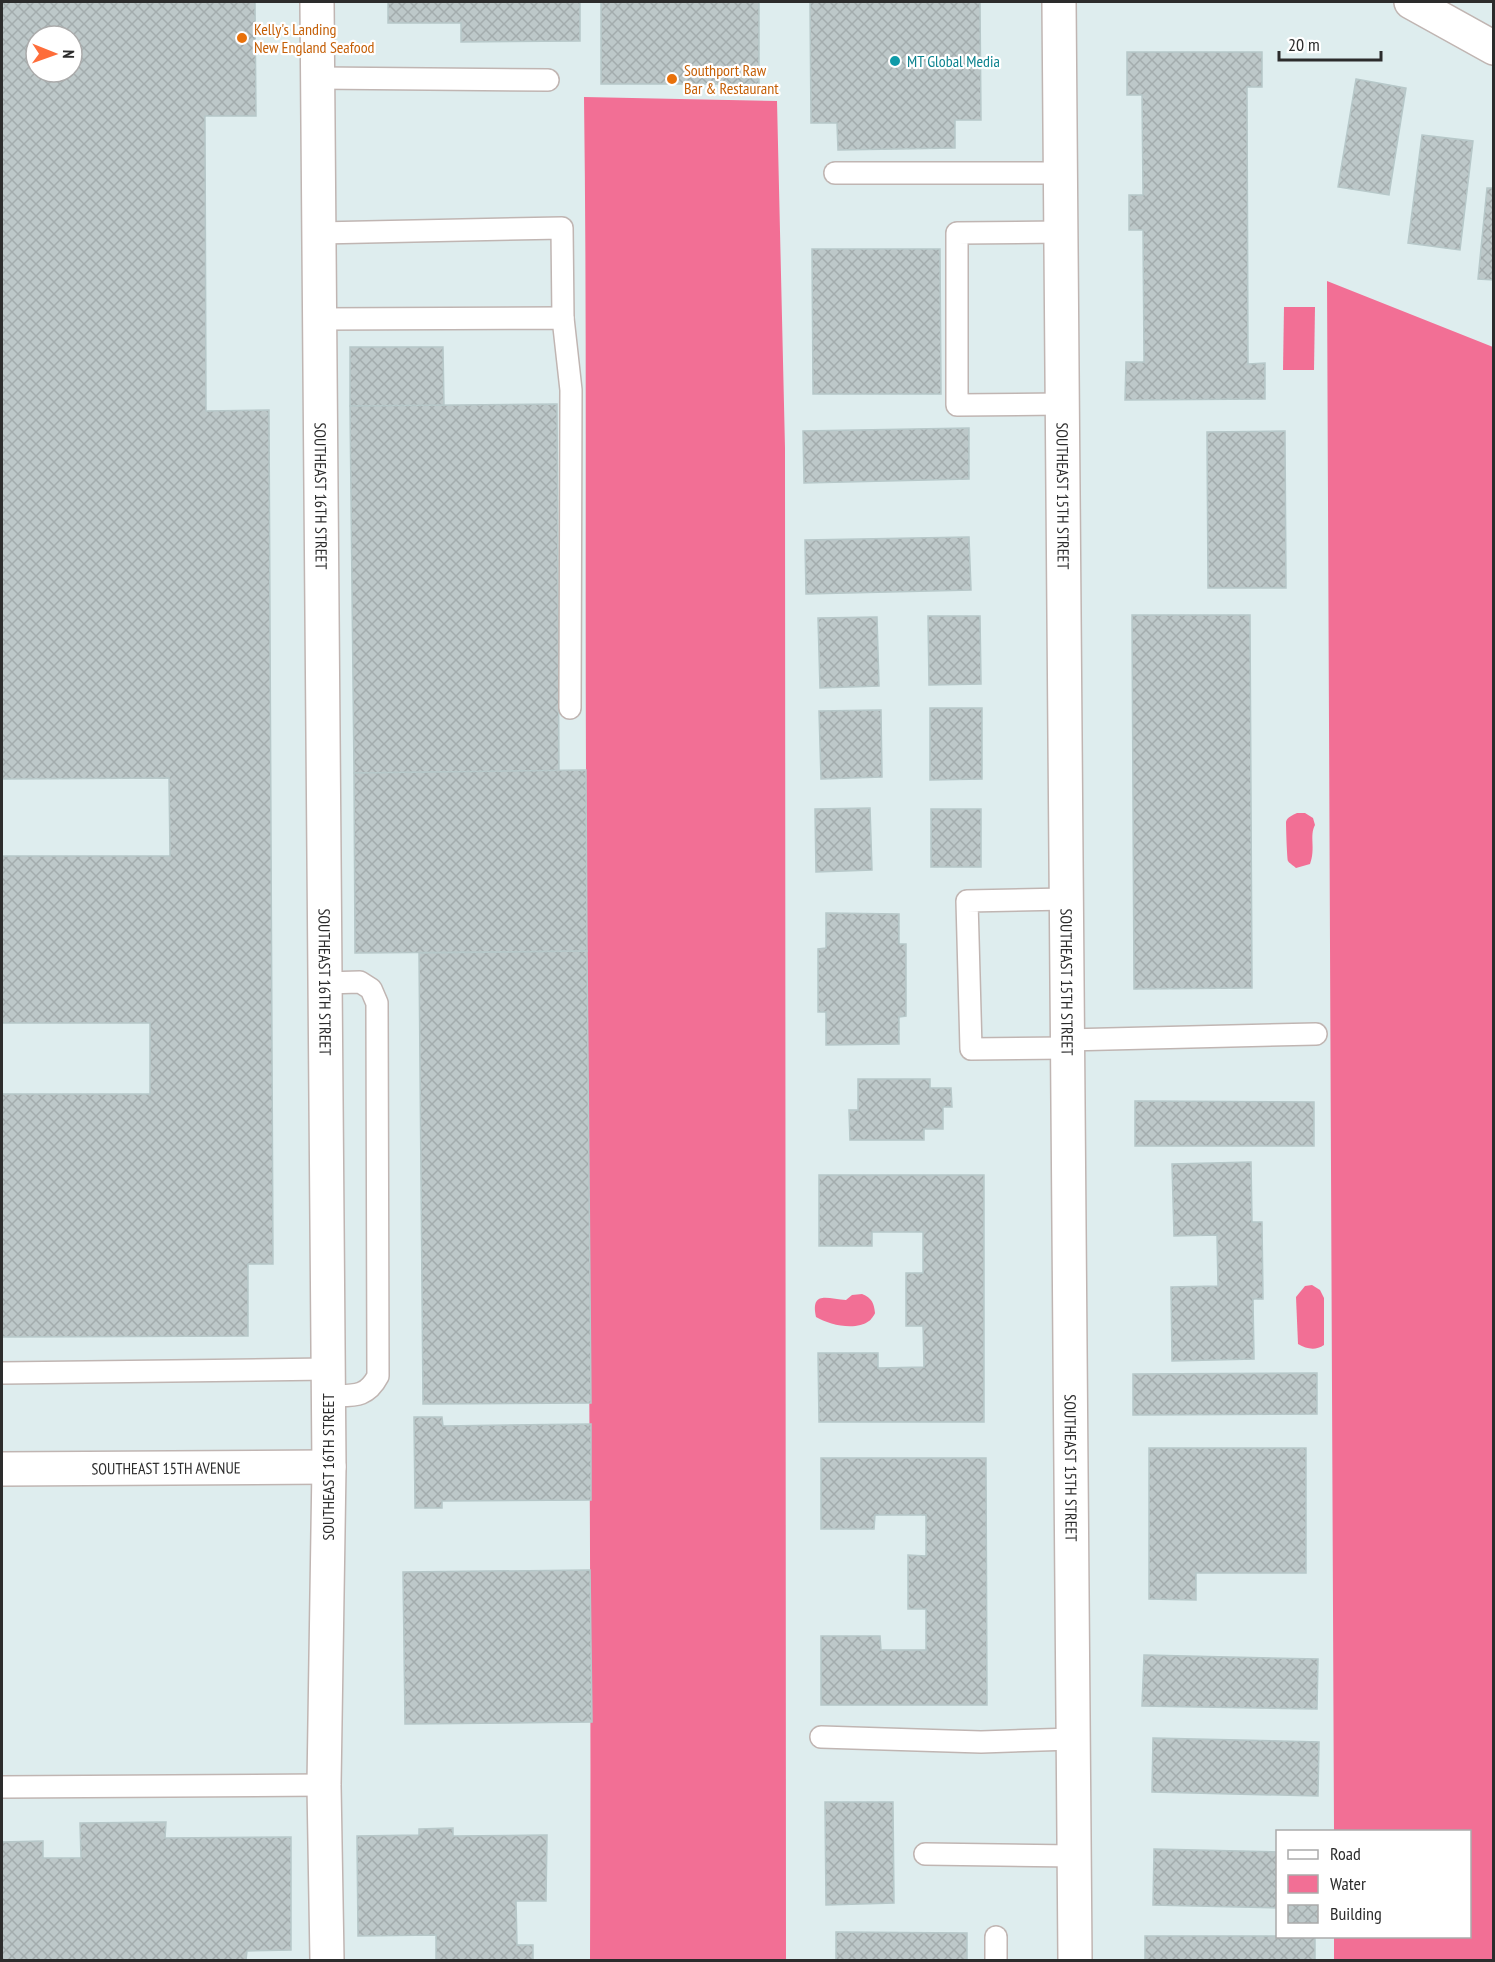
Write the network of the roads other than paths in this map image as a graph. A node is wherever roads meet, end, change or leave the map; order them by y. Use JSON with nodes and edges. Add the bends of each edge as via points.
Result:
{"nodes":[{"id":1,"x":317,"y":2,"type":"edge"},
{"id":2,"x":1059,"y":2,"type":"edge"},
{"id":3,"x":1426,"y":5,"type":"edge"},
{"id":4,"x":1494,"y":48,"type":"edge"},
{"id":5,"x":318,"y":78,"type":"junction"},
{"id":6,"x":548,"y":80,"type":"dead end"},
{"id":7,"x":835,"y":173,"type":"dead end"},
{"id":8,"x":1060,"y":173,"type":"junction"},
{"id":9,"x":1061,"y":232,"type":"junction"},
{"id":10,"x":319,"y":233,"type":"junction"},
{"id":11,"x":563,"y":318,"type":"junction"},
{"id":12,"x":320,"y":319,"type":"junction"},
{"id":13,"x":1062,"y":405,"type":"junction"},
{"id":14,"x":570,"y":708,"type":"dead end"},
{"id":15,"x":1065,"y":899,"type":"junction"},
{"id":16,"x":325,"y":983,"type":"junction"},
{"id":17,"x":1316,"y":1034,"type":"dead end"},
{"id":18,"x":1067,"y":1044,"type":"junction"},
{"id":19,"x":2,"y":1373,"type":"edge"},
{"id":20,"x":329,"y":1383,"type":"junction"},
{"id":21,"x":329,"y":1467,"type":"junction"},
{"id":22,"x":2,"y":1469,"type":"edge"},
{"id":23,"x":821,"y":1737,"type":"dead end"},
{"id":24,"x":1073,"y":1739,"type":"junction"},
{"id":25,"x":324,"y":1785,"type":"junction"},
{"id":26,"x":2,"y":1787,"type":"edge"},
{"id":27,"x":926,"y":1854,"type":"dead end"},
{"id":28,"x":1074,"y":1856,"type":"junction"},
{"id":29,"x":996,"y":1937,"type":"dead end"},
{"id":30,"x":327,"y":1960,"type":"edge"},
{"id":31,"x":996,"y":1960,"type":"edge"},
{"id":32,"x":1075,"y":1960,"type":"edge"}],
"edges":[{"from":1,"to":5,"type":"street","name":"SOUTHEAST 16TH STREET"},
{"from":2,"to":8,"type":"street","name":"SOUTHEAST 15TH STREET"},
{"from":3,"to":4,"type":"street"},
{"from":5,"to":6,"type":"lane"},
{"from":5,"to":10,"type":"street","name":"SOUTHEAST 16TH STREET"},
{"from":7,"to":8,"type":"lane"},
{"from":8,"to":9,"type":"street","name":"SOUTHEAST 15TH STREET"},
{"from":9,"to":13,"type":"street","name":"SOUTHEAST 15TH STREET"},
{"from":9,"to":13,"type":"lane","via":[[957,233],[957,405]]},
{"from":10,"to":11,"type":"lane","via":[[562,228]]},
{"from":10,"to":12,"type":"street","name":"SOUTHEAST 16TH STREET"},
{"from":11,"to":12,"type":"lane"},
{"from":11,"to":14,"type":"lane","via":[[571,390]]},
{"from":12,"to":16,"type":"street","name":"SOUTHEAST 16TH STREET"},
{"from":13,"to":15,"type":"street","name":"SOUTHEAST 15TH STREET"},
{"from":15,"to":18,"type":"street","name":"SOUTHEAST 15TH STREET"},
{"from":15,"to":18,"type":"lane","via":[[967,901],[971,1049]]},
{"from":16,"to":20,"type":"street","name":"SOUTHEAST 16TH STREET"},
{"from":16,"to":20,"type":"lane","via":[[360,982],[371,988],[377,1003],[378,1376],[362,1394]]},
{"from":17,"to":18,"type":"lane"},
{"from":18,"to":24,"type":"street","name":"SOUTHEAST 15TH STREET"},
{"from":19,"to":20,"type":"lane"},
{"from":20,"to":21,"type":"street","name":"SOUTHEAST 16TH STREET"},
{"from":21,"to":22,"type":"street","name":"SOUTHEAST 15TH AVENUE"},
{"from":21,"to":25,"type":"street","name":"SOUTHEAST 16TH STREET"},
{"from":23,"to":24,"type":"lane","via":[[981,1742]]},
{"from":24,"to":28,"type":"street","name":"SOUTHEAST 15TH STREET"},
{"from":25,"to":26,"type":"lane"},
{"from":25,"to":30,"type":"street","name":"SOUTHEAST 16TH STREET"},
{"from":27,"to":28,"type":"lane"},
{"from":28,"to":32,"type":"street","name":"SOUTHEAST 15TH STREET"},
{"from":29,"to":31,"type":"lane"}]}
